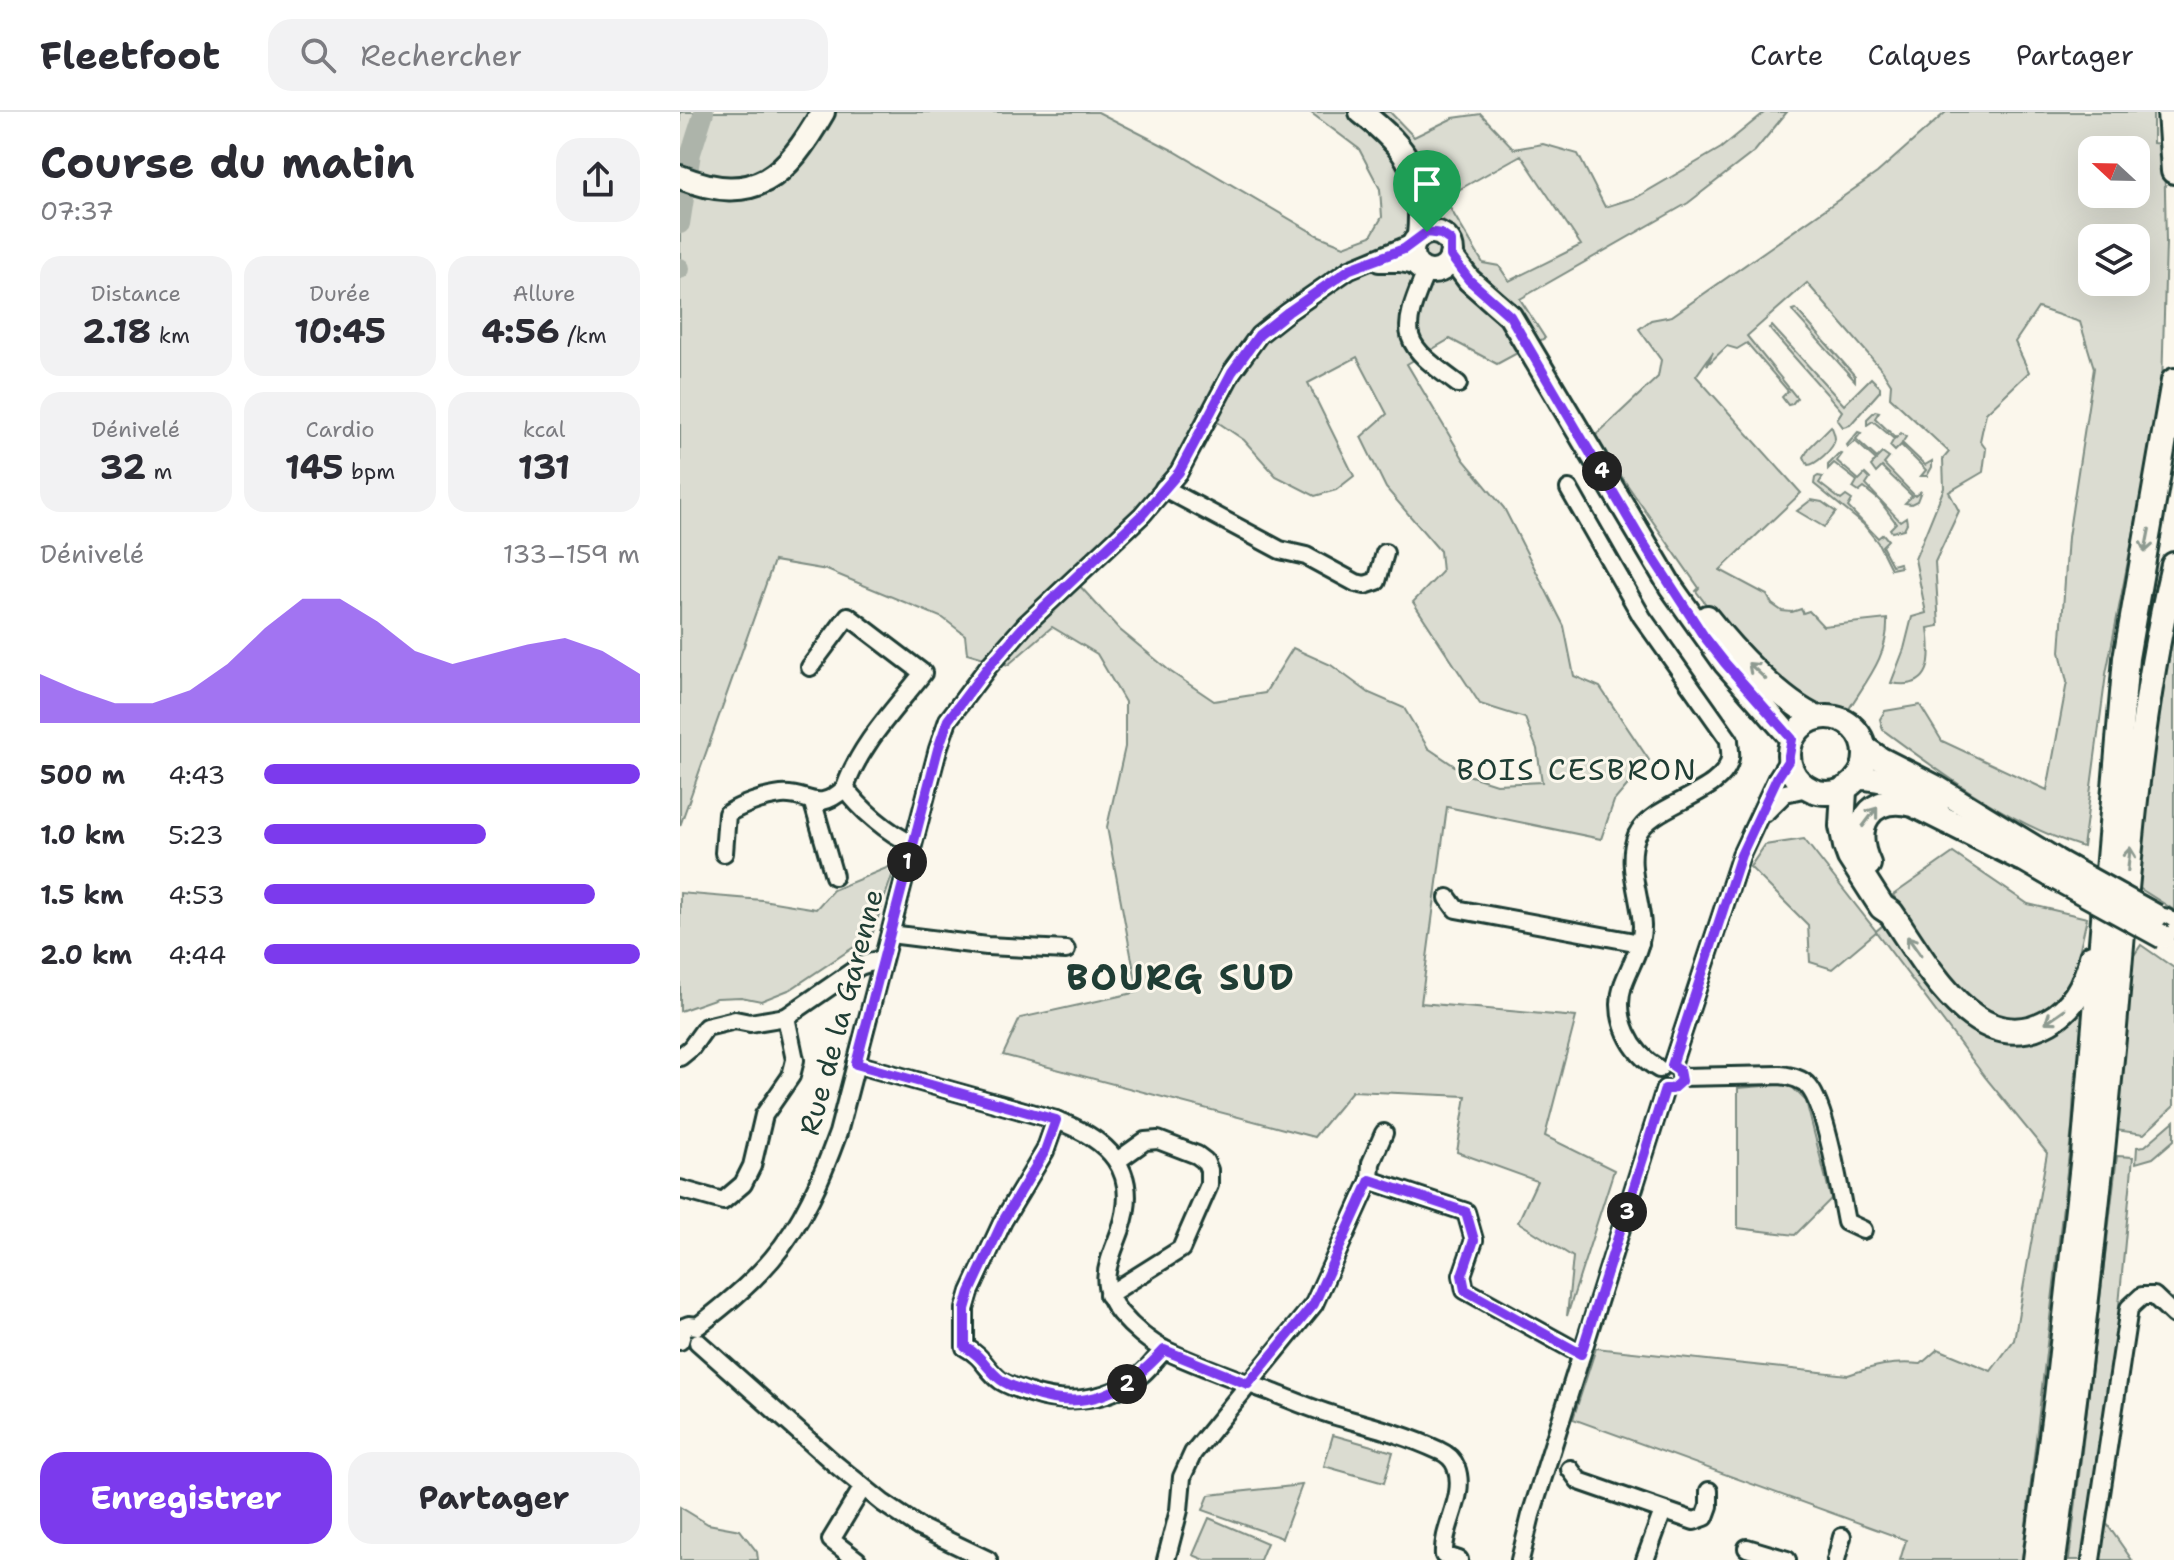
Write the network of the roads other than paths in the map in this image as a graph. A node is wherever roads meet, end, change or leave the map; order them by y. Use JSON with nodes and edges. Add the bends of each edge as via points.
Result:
{"nodes":[{"id":1,"x":823,"y":112,"type":"edge"},
{"id":2,"x":1361,"y":112,"type":"edge"},
{"id":3,"x":2170,"y":112,"type":"edge"},
{"id":4,"x":2174,"y":171,"type":"edge"},
{"id":5,"x":690,"y":180,"type":"edge"},
{"id":6,"x":1424,"y":238,"type":"junction"},
{"id":7,"x":1366,"y":264,"type":"junction"},
{"id":8,"x":1433,"y":266,"type":"junction"},
{"id":9,"x":2174,"y":381,"type":"edge"},
{"id":10,"x":1458,"y":384,"type":"dead end"},
{"id":11,"x":1164,"y":488,"type":"junction"},
{"id":12,"x":1569,"y":489,"type":"dead end"},
{"id":13,"x":1622,"y":504,"type":"junction"},
{"id":14,"x":1385,"y":553,"type":"dead end"},
{"id":15,"x":2174,"y":565,"type":"edge"},
{"id":16,"x":810,"y":667,"type":"dead end"},
{"id":17,"x":1818,"y":718,"type":"junction"},
{"id":18,"x":1865,"y":748,"type":"junction"},
{"id":19,"x":1790,"y":750,"type":"junction"},
{"id":20,"x":1850,"y":784,"type":"junction"},
{"id":21,"x":845,"y":788,"type":"junction"},
{"id":22,"x":1807,"y":788,"type":"junction"},
{"id":23,"x":813,"y":803,"type":"junction"},
{"id":24,"x":1755,"y":825,"type":"junction"},
{"id":25,"x":911,"y":843,"type":"junction"},
{"id":26,"x":724,"y":853,"type":"dead end"},
{"id":27,"x":2021,"y":858,"type":"junction"},
{"id":28,"x":2054,"y":868,"type":"junction"},
{"id":29,"x":834,"y":876,"type":"dead end"},
{"id":30,"x":2107,"y":897,"type":"junction"},
{"id":31,"x":1448,"y":898,"type":"dead end"},
{"id":32,"x":1891,"y":913,"type":"junction"},
{"id":33,"x":2169,"y":932,"type":"edge"},
{"id":34,"x":890,"y":934,"type":"junction"},
{"id":35,"x":1640,"y":943,"type":"junction"},
{"id":36,"x":1066,"y":950,"type":"dead end"},
{"id":37,"x":881,"y":959,"type":"junction"},
{"id":38,"x":786,"y":1017,"type":"junction"},
{"id":39,"x":680,"y":1057,"type":"edge"},
{"id":40,"x":856,"y":1064,"type":"junction"},
{"id":41,"x":1671,"y":1070,"type":"junction"},
{"id":42,"x":1056,"y":1120,"type":"junction"},
{"id":43,"x":1384,"y":1133,"type":"dead end"},
{"id":44,"x":1117,"y":1161,"type":"junction"},
{"id":45,"x":1370,"y":1180,"type":"junction"},
{"id":46,"x":680,"y":1189,"type":"edge"},
{"id":47,"x":1863,"y":1230,"type":"dead end"},
{"id":48,"x":1108,"y":1295,"type":"junction"},
{"id":49,"x":2174,"y":1315,"type":"edge"},
{"id":50,"x":690,"y":1337,"type":"edge"},
{"id":51,"x":1164,"y":1350,"type":"junction"},
{"id":52,"x":1581,"y":1354,"type":"junction"},
{"id":53,"x":1248,"y":1384,"type":"junction"},
{"id":54,"x":1570,"y":1469,"type":"dead end"},
{"id":55,"x":863,"y":1487,"type":"junction"},
{"id":56,"x":1709,"y":1491,"type":"dead end"},
{"id":57,"x":1663,"y":1511,"type":"junction"},
{"id":58,"x":1842,"y":1537,"type":"dead end"},
{"id":59,"x":1747,"y":1548,"type":"dead end"},
{"id":60,"x":1766,"y":1557,"type":"edge"},
{"id":61,"x":1448,"y":1558,"type":"edge"},
{"id":62,"x":857,"y":1560,"type":"edge"},
{"id":63,"x":988,"y":1560,"type":"edge"},
{"id":64,"x":1166,"y":1560,"type":"edge"},
{"id":65,"x":1520,"y":1560,"type":"edge"},
{"id":66,"x":1645,"y":1560,"type":"edge"},
{"id":67,"x":1787,"y":1560,"type":"edge"},
{"id":68,"x":1836,"y":1560,"type":"edge"},
{"id":69,"x":2036,"y":1560,"type":"edge"},
{"id":70,"x":2053,"y":1560,"type":"edge"},
{"id":71,"x":2091,"y":1560,"type":"edge"}],
"edges":[{"from":1,"to":5,"type":"main road","via":[[802,148],[764,181],[722,189]]},
{"from":2,"to":6,"type":"main road","via":[[1409,162],[1421,198]]},
{"from":3,"to":4,"type":"highway"},
{"from":6,"to":7,"type":"street","name":"Rue de la Garenne"},
{"from":6,"to":8,"type":"main road","via":[[1412,255]]},
{"from":6,"to":8,"type":"main road","via":[[1451,241]]},
{"from":7,"to":8,"type":"street","name":"Rue de la Garenne"},
{"from":7,"to":11,"type":"street","name":"Rue de la Garenne","via":[[1336,278],[1259,335],[1232,372],[1179,472]]},
{"from":8,"to":10,"type":"street","via":[[1409,312],[1410,337],[1422,357]]},
{"from":8,"to":13,"type":"main road","via":[[1469,280],[1510,316]]},
{"from":9,"to":30,"type":"highway","one_way":true,"via":[[2126,658]]},
{"from":11,"to":14,"type":"street","via":[[1280,550],[1306,556],[1356,583],[1377,581]]},
{"from":11,"to":25,"type":"street","name":"Rue de la Garenne","via":[[1026,624],[963,697],[948,720]]},
{"from":12,"to":35,"type":"street","via":[[1642,617],[1729,740],[1730,761],[1720,777],[1647,822],[1637,835],[1633,855]]},
{"from":17,"to":13,"type":"main road","one_way":true,"via":[[1801,710],[1736,651]]},
{"from":13,"to":19,"type":"main road","via":[[1703,635]]},
{"from":70,"to":15,"type":"highway","one_way":true,"via":[[2097,1201],[2140,748]]},
{"from":16,"to":21,"type":"street","via":[[848,616],[923,673],[869,742]]},
{"from":17,"to":18,"type":"main road","via":[[1847,722]]},
{"from":17,"to":19,"type":"main road","via":[[1801,727]]},
{"from":18,"to":20,"type":"main road","via":[[1862,768]]},
{"from":18,"to":28,"type":"main road","via":[[1936,787]]},
{"from":19,"to":22,"type":"main road","via":[[1797,779]]},
{"from":19,"to":24,"type":"street"},
{"from":20,"to":22,"type":"main road","via":[[1829,794]]},
{"from":20,"to":27,"type":"main road","via":[[1877,778],[1894,783]]},
{"from":20,"to":32,"type":"highway","via":[[1842,826],[1850,857]]},
{"from":21,"to":23,"type":"street","via":[[835,798]]},
{"from":21,"to":25,"type":"street","via":[[853,800]]},
{"from":22,"to":24,"type":"street","via":[[1785,793]]},
{"from":23,"to":26,"type":"street","via":[[783,794],[735,809],[727,814]]},
{"from":23,"to":29,"type":"street"},
{"from":24,"to":41,"type":"street"},
{"from":25,"to":34,"type":"street","name":"Rue de la Garenne"},
{"from":27,"to":28,"type":"main road"},
{"from":32,"to":27,"type":"highway","one_way":true,"via":[[1861,841],[1867,815],[1880,805],[1913,804]]},
{"from":28,"to":33,"type":"main road","bridge":true},
{"from":30,"to":32,"type":"highway","one_way":true,"via":[[2097,916],[2088,972],[2077,997],[2058,1016],[2021,1031],[2000,1030],[1962,1008]]},
{"from":30,"to":69,"type":"highway","via":[[2071,1276]]},
{"from":31,"to":35,"type":"street","via":[[1456,909]]},
{"from":34,"to":36,"type":"street"},
{"from":34,"to":37,"type":"street","name":"Rue de la Garenne"},
{"from":35,"to":41,"type":"street","via":[[1623,987],[1622,1021],[1639,1053]]},
{"from":37,"to":38,"type":"street","via":[[860,966]]},
{"from":37,"to":40,"type":"street","name":"Rue de la Garenne"},
{"from":38,"to":39,"type":"street","via":[[706,1027]]},
{"from":38,"to":46,"type":"street","via":[[795,1060],[791,1076],[764,1115],[743,1184],[723,1201]]},
{"from":40,"to":42,"type":"street"},
{"from":40,"to":50,"type":"street","name":"Rue de la Garenne","via":[[827,1164],[797,1224],[773,1258]]},
{"from":41,"to":47,"type":"street","via":[[1780,1075],[1808,1085],[1825,1129],[1846,1222]]},
{"from":41,"to":52,"type":"street","via":[[1676,1087],[1665,1089]]},
{"from":42,"to":44,"type":"street","via":[[1096,1138]]},
{"from":42,"to":51,"type":"street","via":[[1045,1151],[1003,1221],[970,1292],[965,1347],[1001,1381],[1066,1400],[1117,1390],[1141,1375]]},
{"from":43,"to":45,"type":"street"},
{"from":44,"to":48,"type":"street","via":[[1127,1201],[1106,1272]]},
{"from":44,"to":48,"type":"street","via":[[1145,1141],[1158,1140],[1205,1161],[1209,1185],[1181,1249]]},
{"from":45,"to":52,"type":"street","via":[[1466,1212],[1474,1240],[1462,1275],[1465,1290]]},
{"from":45,"to":53,"type":"street","via":[[1314,1304]]},
{"from":48,"to":51,"type":"street","via":[[1130,1323]]},
{"from":49,"to":71,"type":"street","via":[[2154,1296],[2142,1296],[2129,1308]]},
{"from":50,"to":55,"type":"street"},
{"from":51,"to":53,"type":"street"},
{"from":52,"to":65,"type":"street"},
{"from":53,"to":61,"type":"street","via":[[1372,1424],[1452,1459],[1459,1489],[1443,1544]]},
{"from":53,"to":64,"type":"street","via":[[1193,1453],[1182,1477]]},
{"from":54,"to":57,"type":"street","via":[[1579,1481]]},
{"from":55,"to":62,"type":"street","via":[[831,1540]]},
{"from":55,"to":63,"type":"street","via":[[919,1527]]},
{"from":56,"to":57,"type":"street","via":[[1705,1517],[1694,1521]]},
{"from":57,"to":66,"type":"street"},
{"from":58,"to":68,"type":"street"},
{"from":59,"to":60,"type":"street"},
{"from":60,"to":67,"type":"street"}]}
